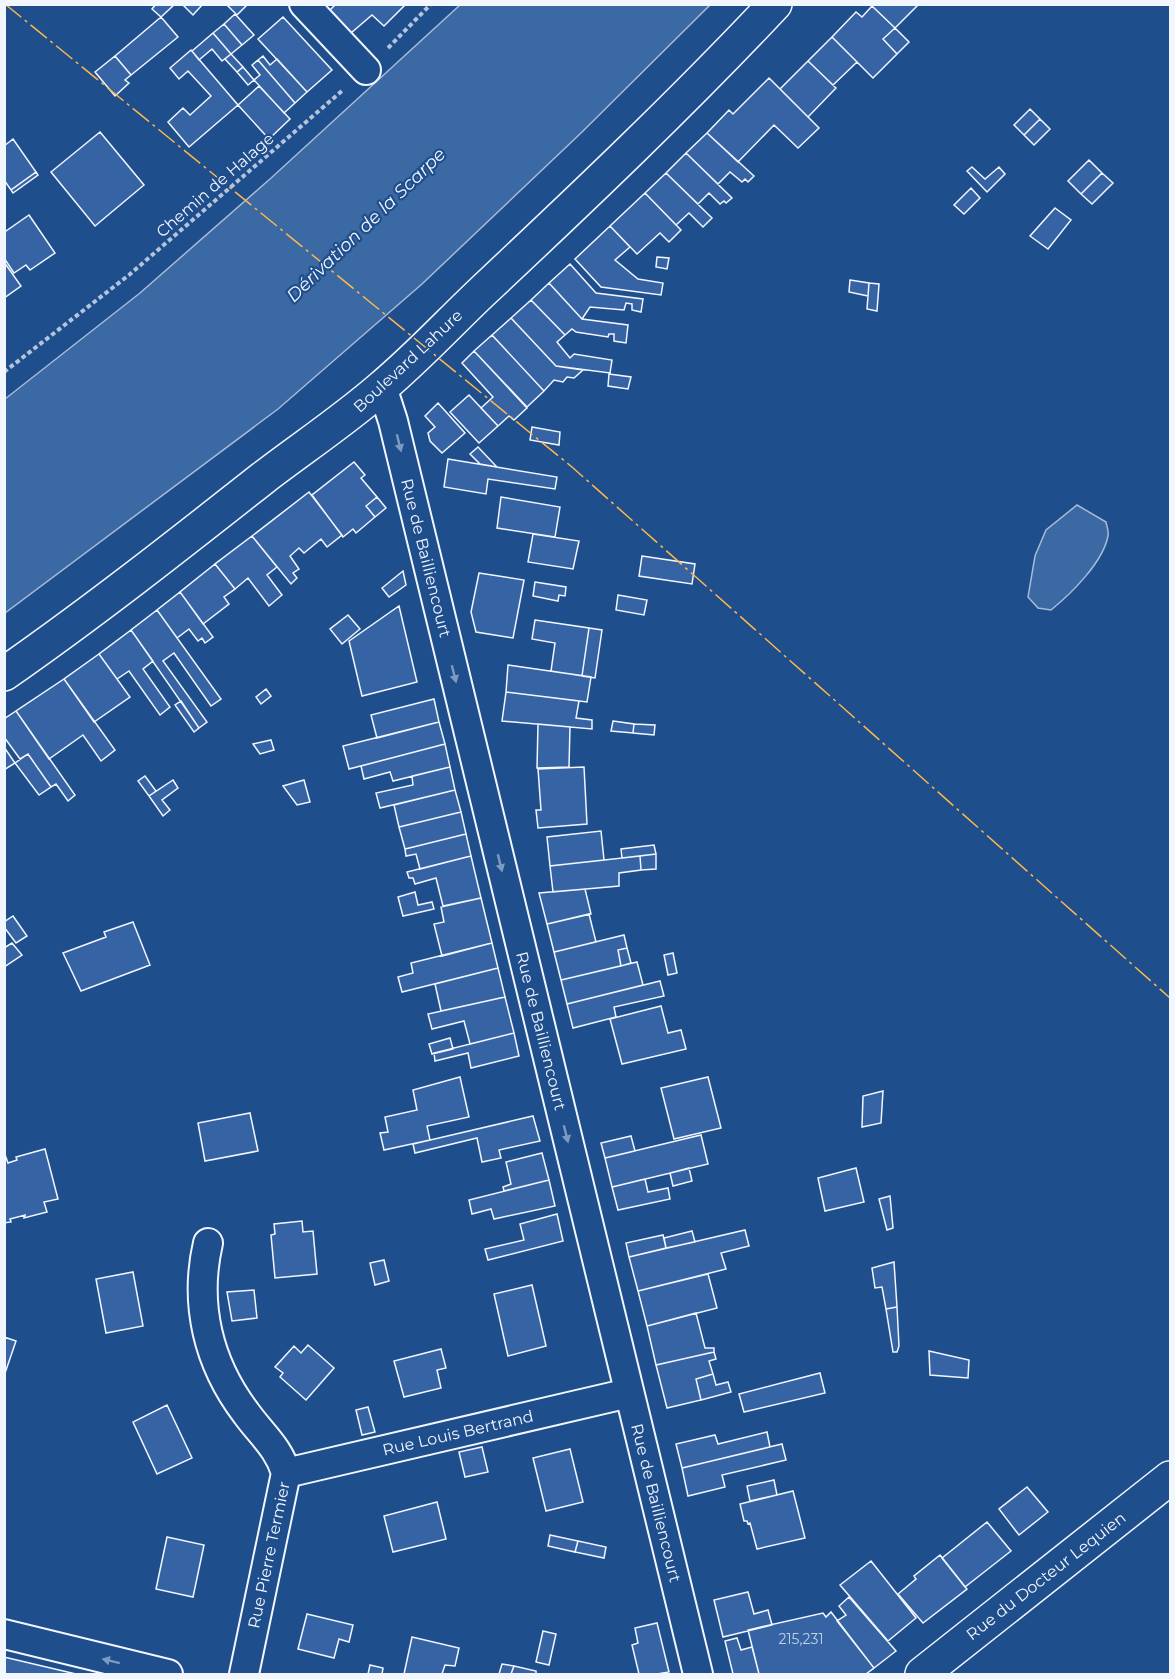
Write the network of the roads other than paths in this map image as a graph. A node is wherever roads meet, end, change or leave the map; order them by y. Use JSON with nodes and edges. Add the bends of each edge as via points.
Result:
{"nodes":[{"id":1,"x":304,"y":4,"type":"edge"},
{"id":2,"x":775,"y":4,"type":"edge"},
{"id":3,"x":366,"y":70,"type":"road end"},
{"id":4,"x":382,"y":387,"type":"junction"},
{"id":5,"x":4,"y":674,"type":"edge"},
{"id":6,"x":208,"y":1243,"type":"dead end"},
{"id":7,"x":629,"y":1393,"type":"junction"},
{"id":8,"x":286,"y":1473,"type":"junction"},
{"id":9,"x":1170,"y":1478,"type":"edge"},
{"id":10,"x":4,"y":1634,"type":"edge"},
{"id":11,"x":168,"y":1674,"type":"edge"},
{"id":12,"x":244,"y":1674,"type":"edge"},
{"id":13,"x":698,"y":1674,"type":"edge"},
{"id":14,"x":922,"y":1674,"type":"edge"}],
"edges":[{"from":1,"to":3,"type":"street"},
{"from":2,"to":4,"type":"main road","name":"Boulevard Lahure","via":[[648,135]]},
{"from":4,"to":5,"type":"main road","name":"Boulevard Lahure","via":[[336,426]]},
{"from":4,"to":7,"type":"street","name":"Rue de Bailliencourt","one_way":true},
{"from":6,"to":8,"type":"street","name":"Rue Pierre Termier","via":[[202,1300],[217,1361],[234,1395],[275,1447]]},
{"from":7,"to":8,"type":"street","name":"Rue Louis Bertrand"},
{"from":7,"to":13,"type":"street","name":"Rue de Bailliencourt"},
{"from":8,"to":12,"type":"street","name":"Rue Pierre Termier"},
{"from":9,"to":14,"type":"main road","name":"Rue du Docteur Lequien"},
{"from":11,"to":10,"type":"street","one_way":true}]}
